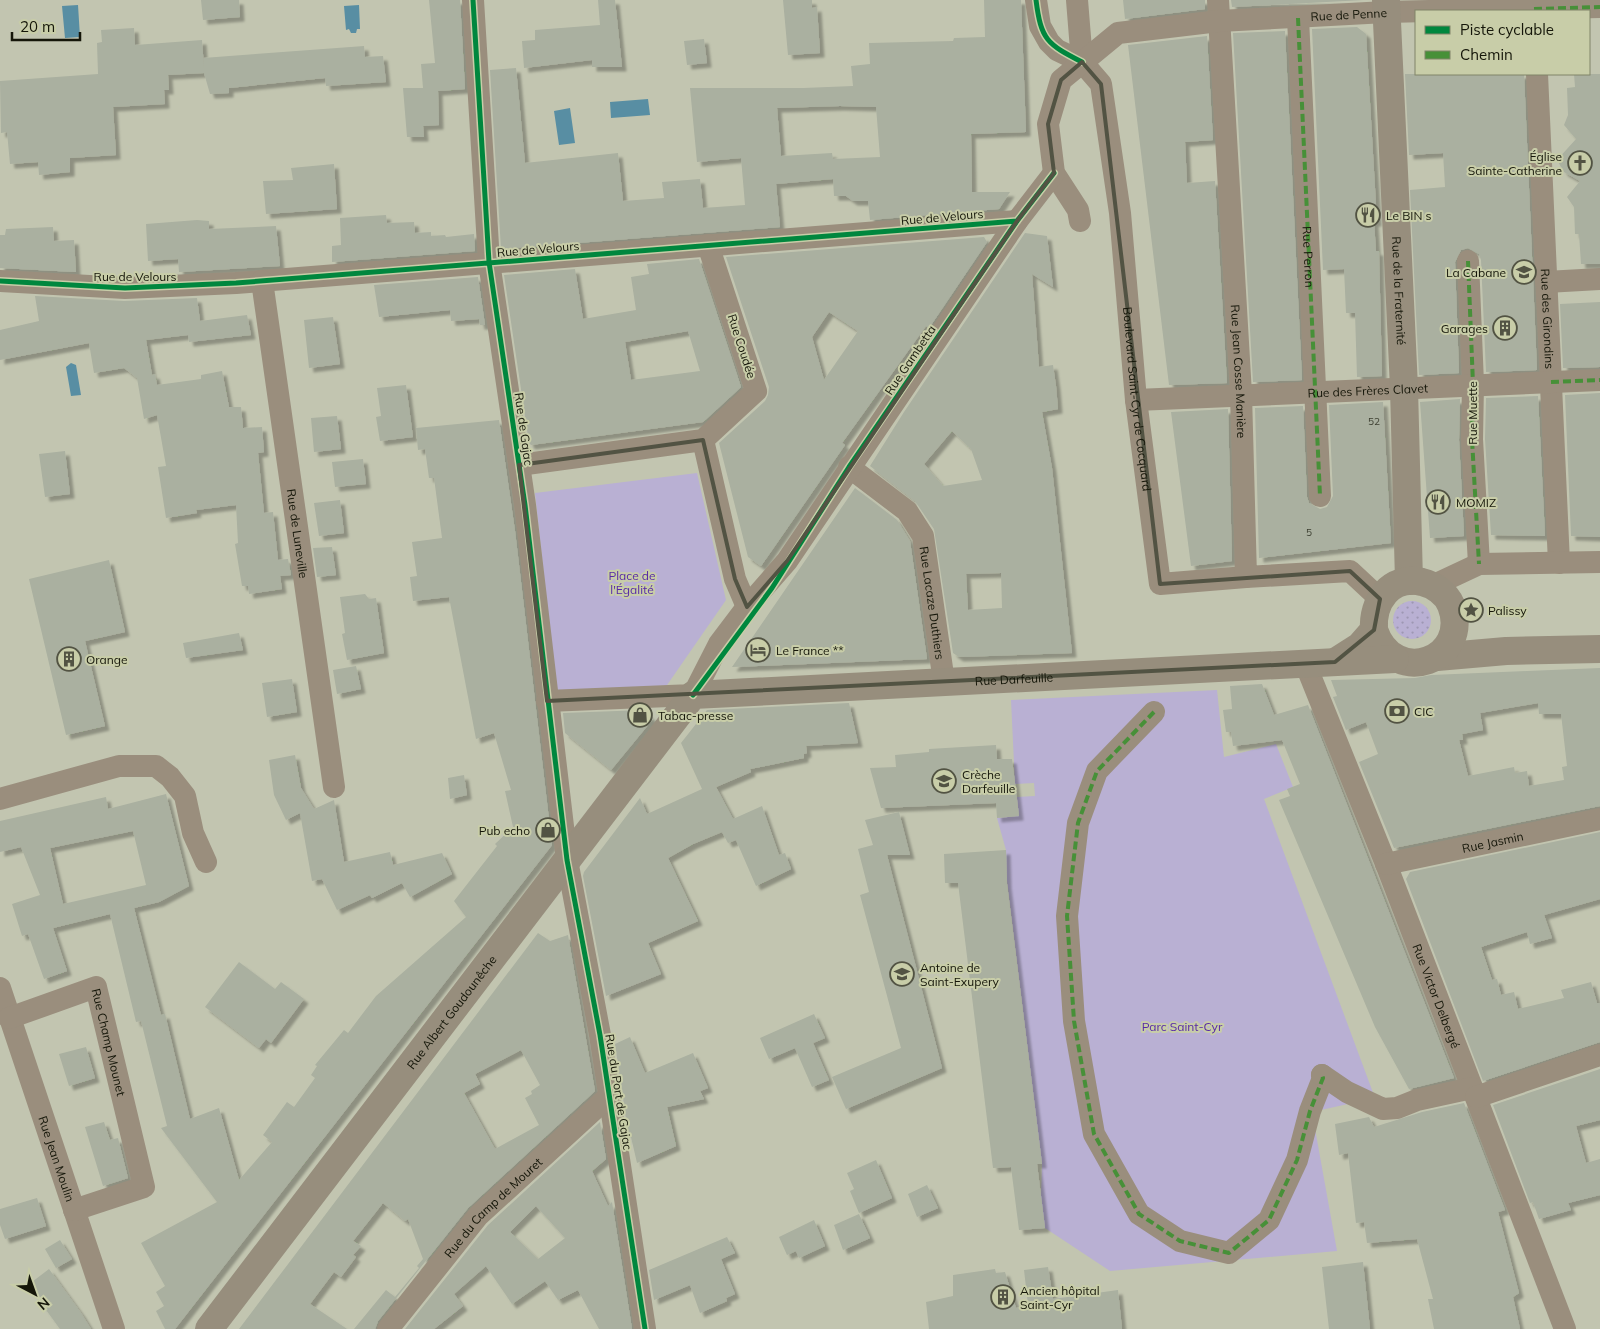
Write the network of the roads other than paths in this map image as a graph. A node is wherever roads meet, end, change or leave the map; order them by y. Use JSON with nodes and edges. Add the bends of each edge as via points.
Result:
{"nodes":[{"id":1,"x":473,"y":0,"type":"edge"},
{"id":2,"x":1036,"y":0,"type":"edge"},
{"id":3,"x":1077,"y":0,"type":"edge"},
{"id":4,"x":1386,"y":6,"type":"edge"},
{"id":5,"x":1534,"y":7,"type":"edge"},
{"id":6,"x":1600,"y":7,"type":"edge"},
{"id":7,"x":1218,"y":10,"type":"edge"},
{"id":8,"x":1298,"y":18,"type":"junction"},
{"id":9,"x":1082,"y":62,"type":"junction"},
{"id":10,"x":1537,"y":75,"type":"edge"},
{"id":11,"x":1054,"y":173,"type":"junction"},
{"id":12,"x":1017,"y":221,"type":"junction"},
{"id":13,"x":1080,"y":221,"type":"dead end"},
{"id":14,"x":708,"y":245,"type":"junction"},
{"id":15,"x":1468,"y":261,"type":"dead end"},
{"id":16,"x":489,"y":262,"type":"junction"},
{"id":17,"x":1600,"y":279,"type":"edge"},
{"id":18,"x":0,"y":281,"type":"edge"},
{"id":19,"x":262,"y":281,"type":"junction"},
{"id":20,"x":1546,"y":282,"type":"junction"},
{"id":21,"x":1600,"y":380,"type":"edge"},
{"id":22,"x":1551,"y":382,"type":"junction"},
{"id":23,"x":1473,"y":384,"type":"junction"},
{"id":24,"x":1404,"y":388,"type":"junction"},
{"id":25,"x":1315,"y":390,"type":"junction"},
{"id":26,"x":1241,"y":394,"type":"junction"},
{"id":27,"x":1136,"y":400,"type":"junction"},
{"id":28,"x":708,"y":436,"type":"junction"},
{"id":29,"x":519,"y":465,"type":"junction"},
{"id":30,"x":849,"y":467,"type":"junction"},
{"id":31,"x":1320,"y":496,"type":"dead end"},
{"id":32,"x":1600,"y":562,"type":"edge"},
{"id":33,"x":1559,"y":563,"type":"junction"},
{"id":34,"x":1479,"y":564,"type":"junction"},
{"id":35,"x":1246,"y":577,"type":"junction"},
{"id":36,"x":1420,"y":584,"type":"junction"},
{"id":37,"x":1380,"y":599,"type":"junction"},
{"id":38,"x":747,"y":607,"type":"junction"},
{"id":39,"x":1455,"y":624,"type":"junction"},
{"id":40,"x":1374,"y":630,"type":"junction"},
{"id":41,"x":1600,"y":649,"type":"edge"},
{"id":42,"x":1506,"y":651,"type":"junction"},
{"id":43,"x":1437,"y":657,"type":"junction"},
{"id":44,"x":1395,"y":659,"type":"junction"},
{"id":45,"x":1335,"y":662,"type":"junction"},
{"id":46,"x":1305,"y":663,"type":"junction"},
{"id":47,"x":944,"y":682,"type":"junction"},
{"id":48,"x":693,"y":694,"type":"junction"},
{"id":49,"x":547,"y":701,"type":"junction"},
{"id":50,"x":1154,"y":712,"type":"dead end"},
{"id":51,"x":334,"y":787,"type":"dead end"},
{"id":52,"x":0,"y":800,"type":"edge"},
{"id":53,"x":1600,"y":819,"type":"edge"},
{"id":54,"x":567,"y":860,"type":"junction"},
{"id":55,"x":206,"y":862,"type":"dead end"},
{"id":56,"x":1386,"y":864,"type":"junction"},
{"id":57,"x":0,"y":988,"type":"edge"},
{"id":58,"x":9,"y":1018,"type":"junction"},
{"id":59,"x":1600,"y":1055,"type":"edge"},
{"id":60,"x":1474,"y":1092,"type":"junction"},
{"id":61,"x":609,"y":1096,"type":"junction"},
{"id":62,"x":74,"y":1210,"type":"junction"},
{"id":63,"x":114,"y":1329,"type":"edge"},
{"id":64,"x":209,"y":1329,"type":"edge"},
{"id":65,"x":388,"y":1329,"type":"edge"},
{"id":66,"x":646,"y":1329,"type":"edge"},
{"id":67,"x":1565,"y":1329,"type":"edge"}],
"edges":[{"from":1,"to":16,"type":"street","name":"Rue de Gajac"},
{"from":2,"to":9,"type":"street","via":[[1040,26],[1049,42],[1057,50]]},
{"from":3,"to":9,"type":"street"},
{"from":4,"to":5,"type":"street","name":"Rue de Penne"},
{"from":4,"to":8,"type":"street","name":"Rue de Penne"},
{"from":4,"to":24,"type":"main road","name":"Rue de la Fraternité"},
{"from":5,"to":6,"type":"street","name":"Rue de Penne"},
{"from":7,"to":8,"type":"street","name":"Rue de Penne"},
{"from":7,"to":9,"type":"street","name":"Rue de Penne","via":[[1118,33]]},
{"from":7,"to":26,"type":"street","name":"Rue Jean Cosse Manière"},
{"from":8,"to":25,"type":"street","name":"Rue Perron"},
{"from":9,"to":11,"type":"street","name":"Rue de Penne","via":[[1061,80],[1048,124]]},
{"from":9,"to":27,"type":"street","name":"Boulevard Saint-Cyr de Cocquard","via":[[1101,84],[1103,96],[1120,213]]},
{"from":10,"to":20,"type":"street","name":"Rue des Girondins"},
{"from":11,"to":12,"type":"street","name":"Rue Gambetta"},
{"from":11,"to":13,"type":"street","via":[[1078,210]]},
{"from":12,"to":14,"type":"street","name":"Rue de Velours"},
{"from":12,"to":30,"type":"street","name":"Rue Gambetta"},
{"from":14,"to":16,"type":"street","name":"Rue de Velours"},
{"from":14,"to":28,"type":"street","name":"Rue Coudée","via":[[756,391]]},
{"from":15,"to":23,"type":"street","name":"Rue Muette"},
{"from":16,"to":19,"type":"street","name":"Rue de Velours"},
{"from":16,"to":29,"type":"street","name":"Rue de Gajac"},
{"from":17,"to":20,"type":"street"},
{"from":18,"to":19,"type":"street","name":"Rue de Velours","via":[[125,288]]},
{"from":19,"to":51,"type":"street","name":"Rue de Luneville"},
{"from":20,"to":22,"type":"street","name":"Rue des Girondins"},
{"from":21,"to":22,"type":"street","name":"Rue des Frères Clavet"},
{"from":22,"to":23,"type":"street","name":"Rue des Frères Clavet"},
{"from":22,"to":33,"type":"street","name":"Rue des Girondins"},
{"from":23,"to":24,"type":"street","name":"Rue des Frères Clavet"},
{"from":23,"to":34,"type":"street","name":"Rue Muette","via":[[1472,440]]},
{"from":24,"to":25,"type":"street","name":"Rue des Frères Clavet"},
{"from":24,"to":36,"type":"main road","name":"Rue de la Fraternité"},
{"from":25,"to":26,"type":"street","name":"Rue des Frères Clavet"},
{"from":25,"to":31,"type":"street","name":"Rue Perron"},
{"from":26,"to":27,"type":"street","name":"Rue des Frères Clavet"},
{"from":26,"to":35,"type":"street","name":"Rue Jean Cosse Manière"},
{"from":27,"to":35,"type":"street","name":"Boulevard Saint-Cyr de Cocquard","via":[[1160,584]]},
{"from":28,"to":29,"type":"street"},
{"from":28,"to":38,"type":"street","via":[[735,578]]},
{"from":29,"to":49,"type":"street","name":"Rue de Gajac"},
{"from":30,"to":38,"type":"street","name":"Rue Gambetta","via":[[787,561]]},
{"from":30,"to":47,"type":"street","name":"Rue Lacaze Duthiers","via":[[907,511],[923,536]]},
{"from":32,"to":33,"type":"street"},
{"from":33,"to":34,"type":"street"},
{"from":34,"to":36,"type":"street"},
{"from":35,"to":37,"type":"street","via":[[1350,570]]},
{"from":36,"to":37,"type":"main road","via":[[1398,585]]},
{"from":36,"to":39,"type":"main road","via":[[1449,602]]},
{"from":37,"to":40,"type":"main road","via":[[1373,618]]},
{"from":38,"to":48,"type":"street","name":"Rue Gambetta","via":[[719,644]]},
{"from":39,"to":42,"type":"main road"},
{"from":39,"to":43,"type":"main road","via":[[1446,648]]},
{"from":40,"to":44,"type":"main road","via":[[1377,642]]},
{"from":40,"to":45,"type":"main road","via":[[1360,646]]},
{"from":41,"to":42,"type":"main road"},
{"from":42,"to":43,"type":"main road"},
{"from":43,"to":44,"type":"main road","via":[[1416,663]]},
{"from":44,"to":45,"type":"main road","name":"Rue Darfeuille"},
{"from":45,"to":46,"type":"main road","name":"Rue Darfeuille"},
{"from":46,"to":47,"type":"main road","name":"Rue Darfeuille"},
{"from":46,"to":56,"type":"street","name":"Rue Victor Delbergé"},
{"from":47,"to":48,"type":"main road","name":"Rue Darfeuille"},
{"from":48,"to":49,"type":"street"},
{"from":48,"to":54,"type":"main road","name":"Rue Albert Goudounêche"},
{"from":49,"to":54,"type":"street","name":"Rue de Gajac"},
{"from":50,"to":60,"type":"street","via":[[1097,771],[1078,823],[1067,916],[1074,1021],[1094,1134],[1139,1214],[1180,1241],[1229,1253],[1268,1220],[1297,1160],[1322,1074],[1355,1097],[1383,1109],[1397,1108],[1417,1100]]},
{"from":52,"to":55,"type":"street","via":[[119,766],[156,766],[170,777],[184,796],[193,833]]},
{"from":53,"to":56,"type":"street","name":"Rue Jasmin"},
{"from":54,"to":61,"type":"street","name":"Rue du Port de Gajac"},
{"from":54,"to":64,"type":"main road","name":"Rue Albert Goudounêche"},
{"from":56,"to":60,"type":"street","name":"Rue Victor Delbergé"},
{"from":57,"to":58,"type":"street","name":"Rue Jean Moulin"},
{"from":58,"to":62,"type":"street","name":"Rue Jean Moulin"},
{"from":58,"to":62,"type":"street","name":"Rue Champ Mounet","via":[[96,987],[144,1187]]},
{"from":59,"to":60,"type":"street"},
{"from":60,"to":67,"type":"street","name":"Rue Victor Delbergé"},
{"from":61,"to":65,"type":"street","name":"Rue du Camp de Mouret","via":[[478,1216]]},
{"from":61,"to":66,"type":"street","name":"Rue du Port de Gajac"},
{"from":62,"to":63,"type":"street","name":"Rue Jean Moulin"}]}
